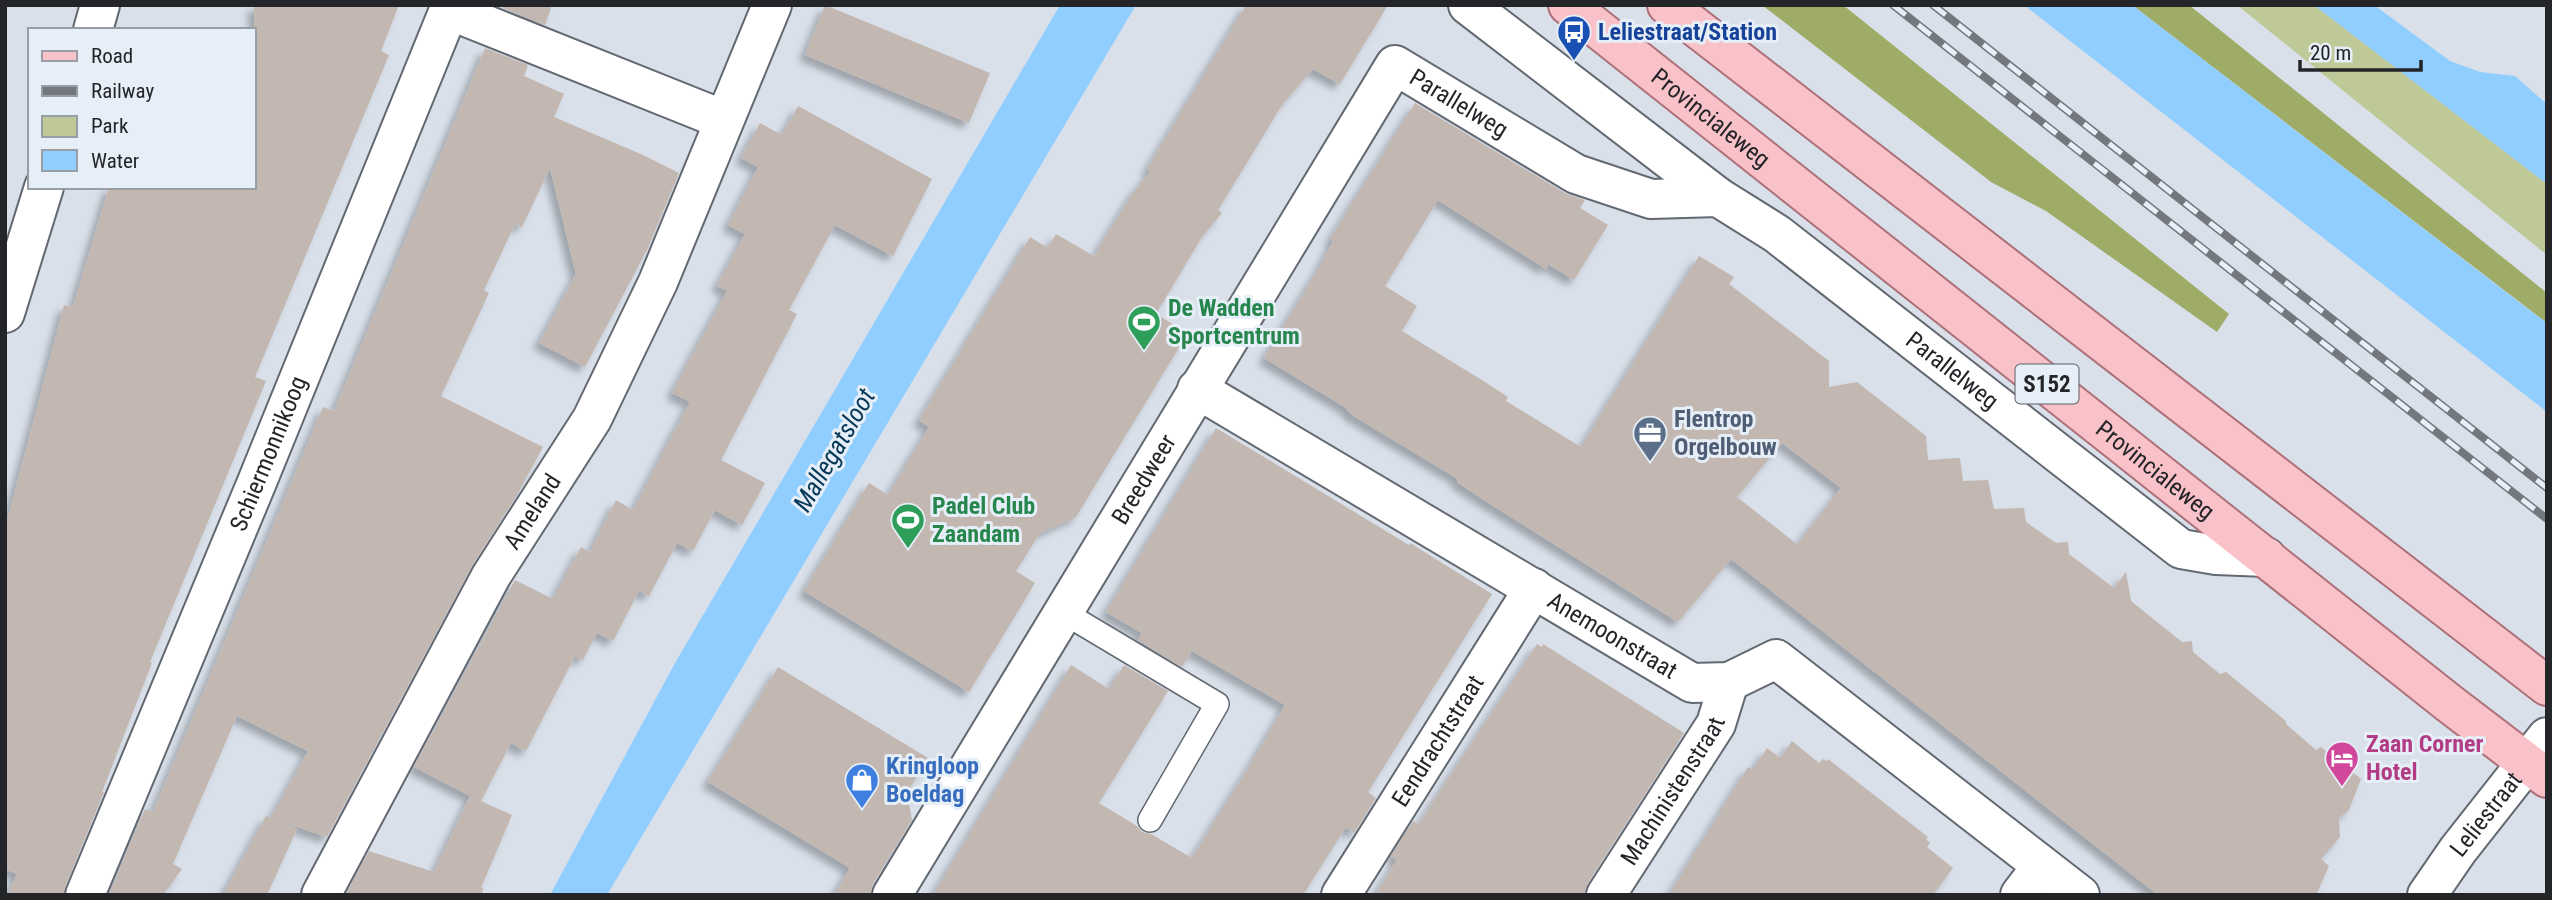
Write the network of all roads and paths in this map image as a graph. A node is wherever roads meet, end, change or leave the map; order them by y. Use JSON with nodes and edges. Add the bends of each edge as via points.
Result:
{"nodes":[{"id":1,"x":100,"y":5,"type":"edge"},
{"id":2,"x":772,"y":5,"type":"edge"},
{"id":3,"x":1468,"y":5,"type":"edge"},
{"id":4,"x":1568,"y":5,"type":"edge"},
{"id":5,"x":1667,"y":5,"type":"edge"},
{"id":6,"x":450,"y":8,"type":"edge"},
{"id":7,"x":94,"y":28,"type":"edge"},
{"id":8,"x":1395,"y":65,"type":"joint"},
{"id":9,"x":724,"y":120,"type":"junction"},
{"id":10,"x":43,"y":189,"type":"edge"},
{"id":11,"x":1718,"y":197,"type":"junction"},
{"id":12,"x":5,"y":313,"type":"edge"},
{"id":13,"x":1197,"y":389,"type":"junction"},
{"id":14,"x":2266,"y":557,"type":"junction"},
{"id":15,"x":1534,"y":588,"type":"junction"},
{"id":16,"x":1063,"y":612,"type":"junction"},
{"id":17,"x":1729,"y":682,"type":"junction"},
{"id":18,"x":2547,"y":686,"type":"edge"},
{"id":19,"x":2540,"y":758,"type":"edge"},
{"id":20,"x":1150,"y":820,"type":"dead end"},
{"id":21,"x":2031,"y":880,"type":"edge"},
{"id":22,"x":85,"y":895,"type":"edge"},
{"id":23,"x":321,"y":895,"type":"edge"},
{"id":24,"x":892,"y":895,"type":"edge"},
{"id":25,"x":1341,"y":895,"type":"edge"},
{"id":26,"x":1606,"y":895,"type":"edge"},
{"id":27,"x":2080,"y":895,"type":"edge"},
{"id":28,"x":2427,"y":895,"type":"edge"}],
"edges":[{"from":1,"to":7,"type":"street"},
{"from":2,"to":9,"type":"street","name":"Ameland"},
{"from":3,"to":11,"type":"street","name":"Parallelweg"},
{"from":4,"to":14,"type":"main road","name":"Provincialeweg","number":"S152"},
{"from":5,"to":18,"type":"main road","number":"S152"},
{"from":6,"to":9,"type":"street"},
{"from":6,"to":22,"type":"street","name":"Schiermonnikoog"},
{"from":8,"to":11,"type":"street","name":"Parallelweg","via":[[1576,174],[1651,199]]},
{"from":8,"to":13,"type":"street","name":"Breedweer"},
{"from":9,"to":23,"type":"street","name":"Ameland","via":[[658,282],[592,419],[491,576]]},
{"from":10,"to":12,"type":"street"},
{"from":11,"to":14,"type":"street","name":"Parallelweg","via":[[1777,234],[2181,549]]},
{"from":13,"to":15,"type":"street","name":"Anemoonstraat"},
{"from":13,"to":16,"type":"street","name":"Breedweer"},
{"from":14,"to":19,"type":"main road","name":"Provincialeweg","number":"S152","via":[[2450,704]]},
{"from":15,"to":17,"type":"street","name":"Anemoonstraat","via":[[1692,683]]},
{"from":15,"to":25,"type":"street","name":"Eendrachtstraat"},
{"from":16,"to":20,"type":"lane","via":[[1217,704]]},
{"from":16,"to":24,"type":"street","name":"Breedweer"},
{"from":17,"to":21,"type":"street","name":"Anemoonstraat","via":[[1776,659]]},
{"from":17,"to":26,"type":"street","name":"Machinistenstraat","via":[[1716,724]]},
{"from":19,"to":28,"type":"street","name":"Leliestraat","via":[[2458,850]]},
{"from":21,"to":27,"type":"street","name":"Anemoonstraat"}]}
